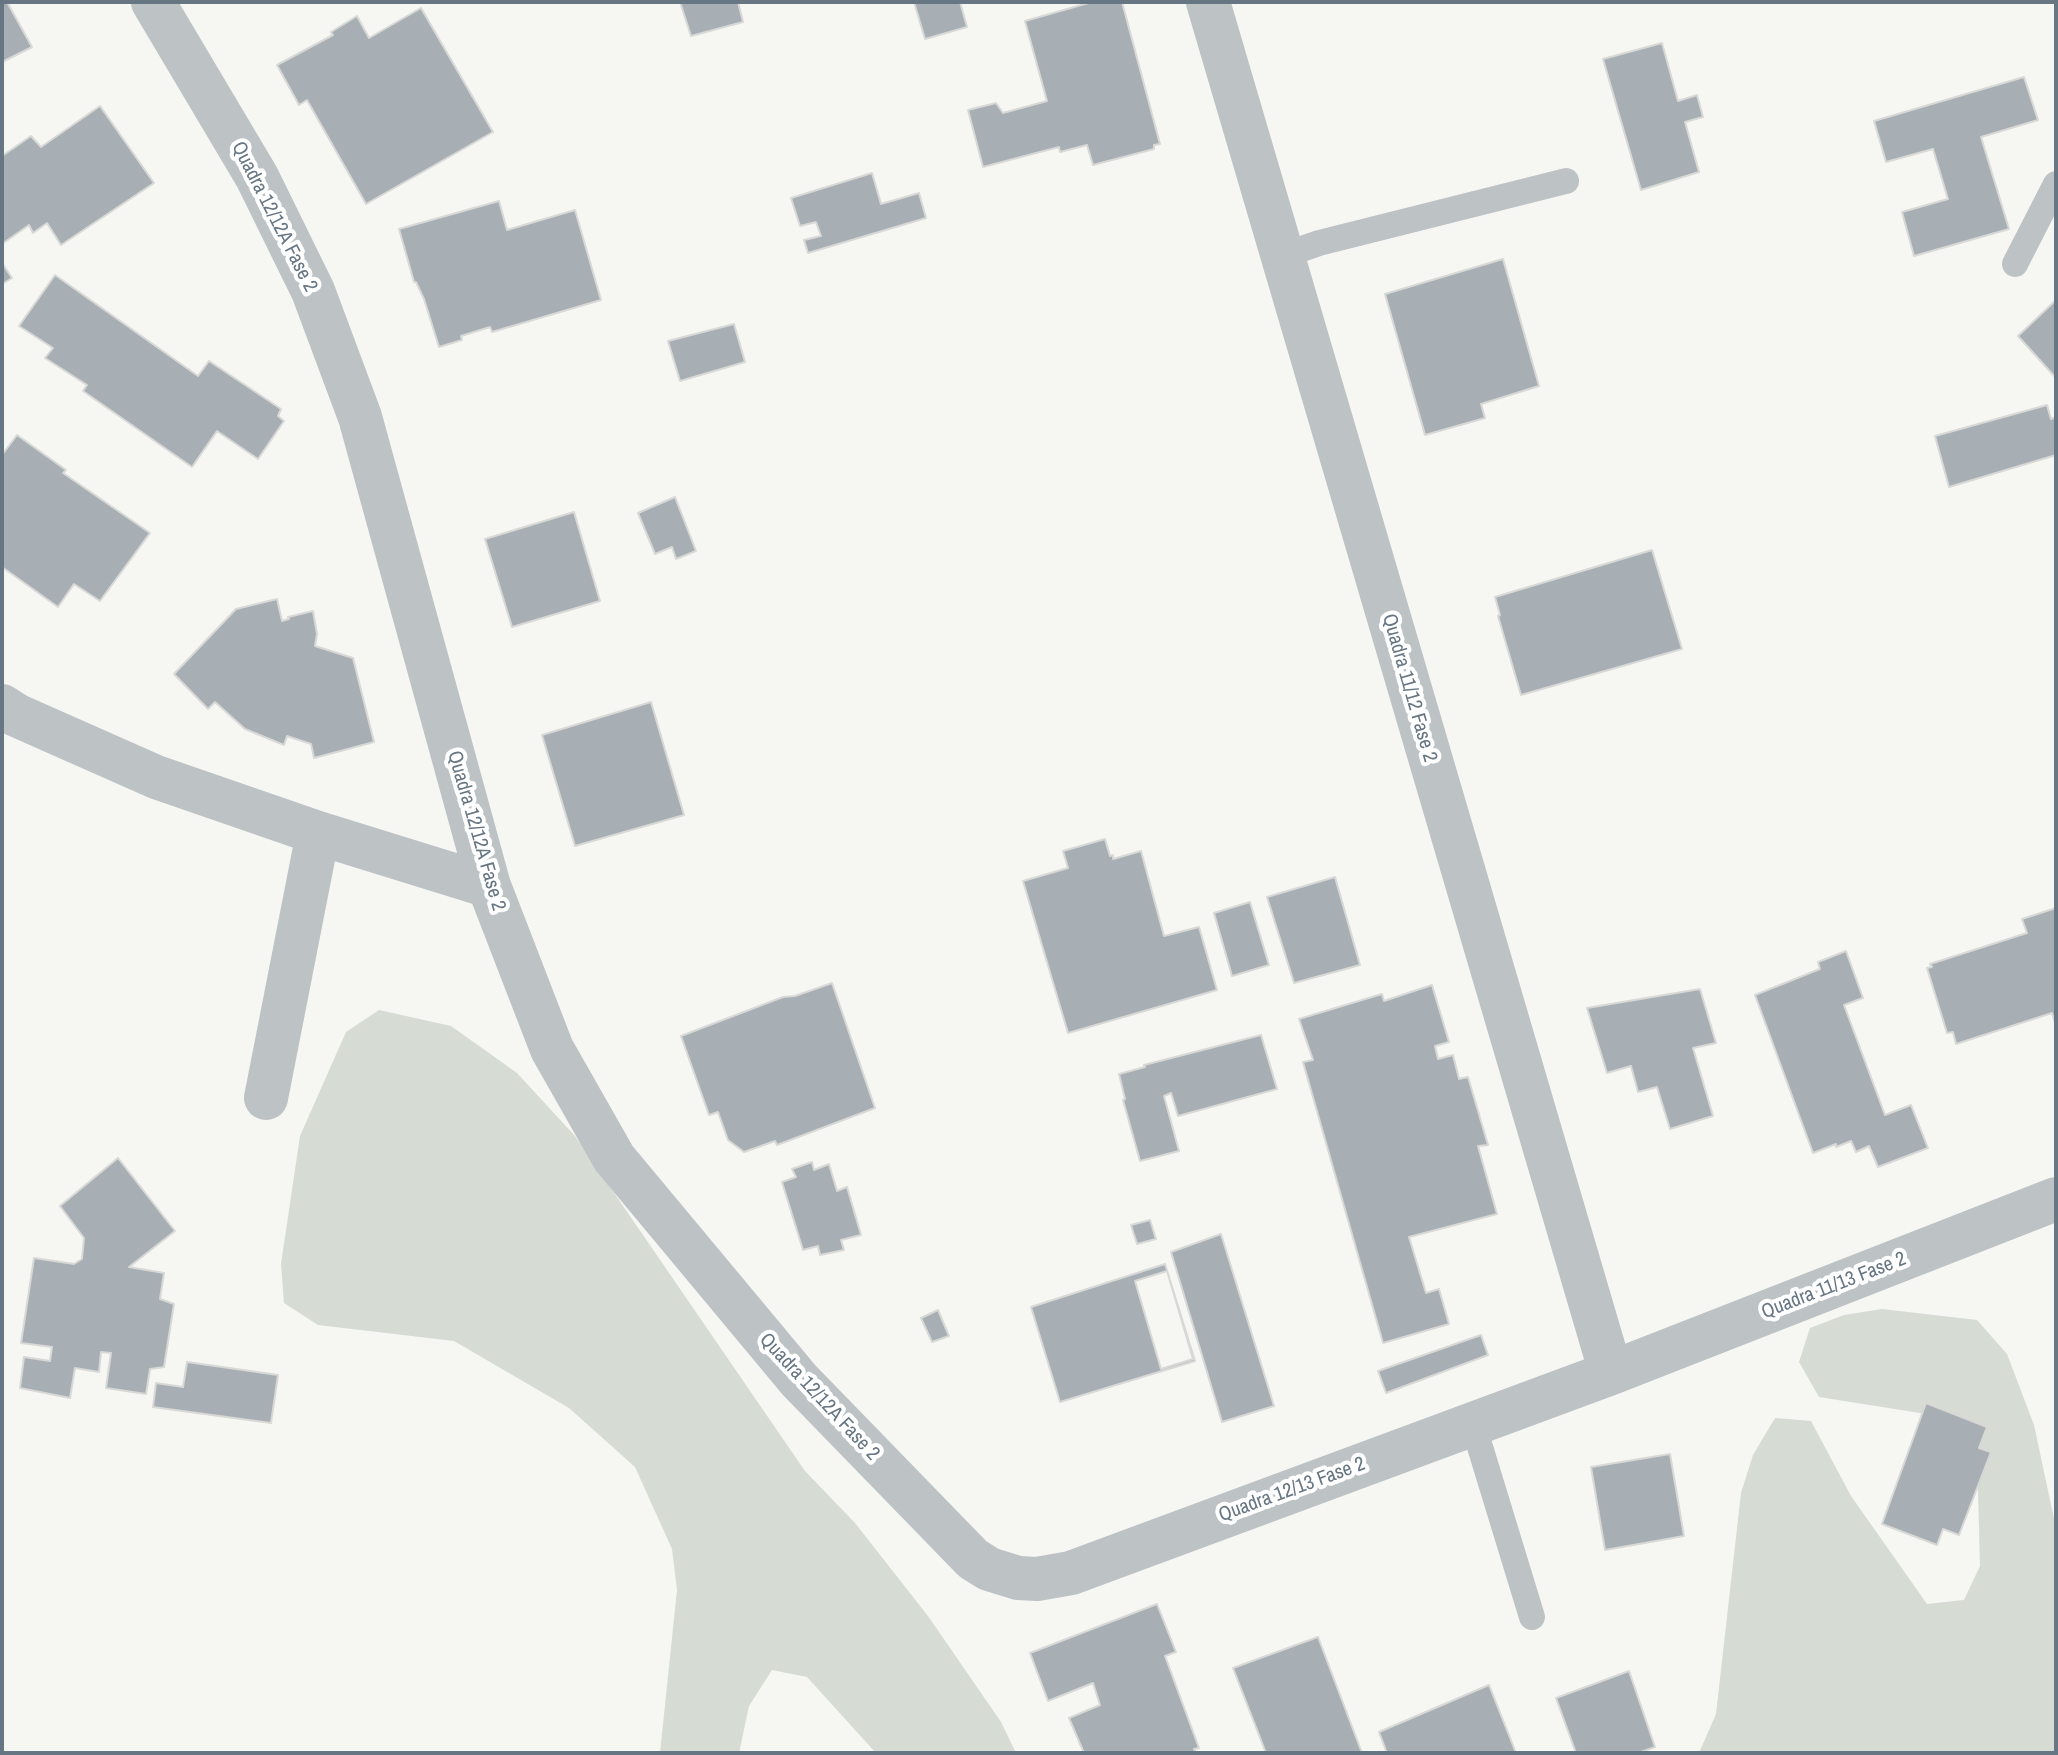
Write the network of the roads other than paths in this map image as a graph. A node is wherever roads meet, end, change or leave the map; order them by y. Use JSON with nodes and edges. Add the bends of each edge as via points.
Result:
{"nodes":[{"id":1,"x":153,"y":2,"type":"edge"},
{"id":2,"x":1208,"y":2,"type":"edge"},
{"id":3,"x":1566,"y":181,"type":"dead end"},
{"id":4,"x":2056,"y":184,"type":"edge"},
{"id":5,"x":1282,"y":256,"type":"junction"},
{"id":6,"x":2015,"y":264,"type":"dead end"},
{"id":7,"x":2,"y":706,"type":"edge"},
{"id":8,"x":318,"y":833,"type":"junction"},
{"id":9,"x":489,"y":886,"type":"junction"},
{"id":10,"x":266,"y":1098,"type":"dead end"},
{"id":11,"x":2056,"y":1199,"type":"edge"},
{"id":12,"x":1611,"y":1373,"type":"junction"},
{"id":13,"x":1473,"y":1424,"type":"junction"},
{"id":14,"x":973,"y":1559,"type":"joint"},
{"id":15,"x":1532,"y":1617,"type":"dead end"}],
"edges":[{"from":1,"to":9,"type":"street","name":"Quadra 12/12A Fase 2","via":[[257,177],[313,291],[360,417]]},
{"from":2,"to":5,"type":"street","name":"Quadra 11/12 Fase 2"},
{"from":3,"to":5,"type":"lane"},
{"from":4,"to":6,"type":"lane"},
{"from":5,"to":12,"type":"street","name":"Quadra 11/12 Fase 2"},
{"from":7,"to":8,"type":"street","via":[[156,777]]},
{"from":8,"to":9,"type":"street"},
{"from":8,"to":10,"type":"street"},
{"from":9,"to":14,"type":"street","name":"Quadra 12/12A Fase 2","via":[[552,1049],[614,1158],[799,1380]]},
{"from":11,"to":12,"type":"street","name":"Quadra 11/13 Fase 2"},
{"from":12,"to":13,"type":"street","name":"Quadra 12/13 Fase 2"},
{"from":13,"to":14,"type":"street","name":"Quadra 12/13 Fase 2","via":[[1071,1573],[1018,1578]]},
{"from":13,"to":15,"type":"lane"}]}
